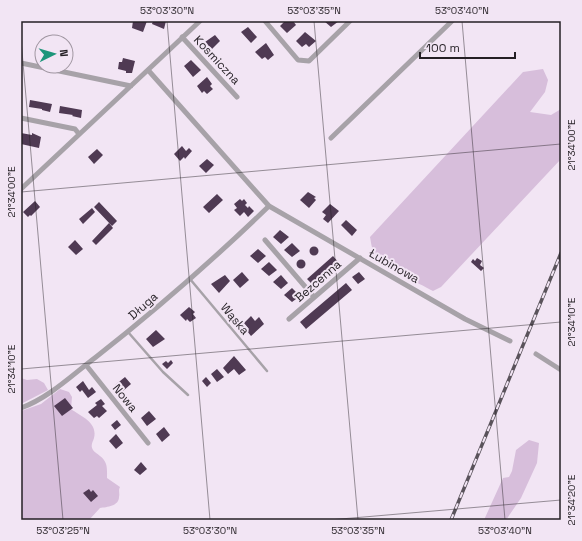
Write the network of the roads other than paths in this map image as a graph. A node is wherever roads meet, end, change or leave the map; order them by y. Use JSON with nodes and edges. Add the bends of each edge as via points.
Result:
{"nodes":[{"id":1,"x":200,"y":21,"type":"edge"},
{"id":2,"x":350,"y":21,"type":"edge"},
{"id":3,"x":452,"y":21,"type":"edge"},
{"id":4,"x":268,"y":22,"type":"edge"},
{"id":5,"x":182,"y":37,"type":"junction"},
{"id":6,"x":21,"y":63,"type":"edge"},
{"id":7,"x":148,"y":70,"type":"junction"},
{"id":8,"x":131,"y":86,"type":"junction"},
{"id":9,"x":237,"y":97,"type":"dead end"},
{"id":10,"x":21,"y":118,"type":"edge"},
{"id":11,"x":79,"y":134,"type":"junction"},
{"id":12,"x":331,"y":138,"type":"dead end"},
{"id":13,"x":21,"y":189,"type":"edge"},
{"id":14,"x":269,"y":206,"type":"junction"},
{"id":15,"x":265,"y":240,"type":"dead end"},
{"id":16,"x":360,"y":258,"type":"junction"},
{"id":17,"x":190,"y":279,"type":"junction"},
{"id":18,"x":314,"y":298,"type":"junction"},
{"id":19,"x":289,"y":319,"type":"dead end"},
{"id":20,"x":128,"y":332,"type":"junction"},
{"id":21,"x":510,"y":341,"type":"dead end"},
{"id":22,"x":536,"y":354,"type":"dead end"},
{"id":23,"x":86,"y":365,"type":"junction"},
{"id":24,"x":561,"y":370,"type":"edge"},
{"id":25,"x":267,"y":371,"type":"dead end"},
{"id":26,"x":188,"y":395,"type":"dead end"},
{"id":27,"x":21,"y":408,"type":"edge"},
{"id":28,"x":148,"y":443,"type":"dead end"}],
"edges":[{"from":1,"to":5,"type":"street"},
{"from":2,"to":4,"type":"street","via":[[309,61],[298,60]]},
{"from":3,"to":12,"type":"street"},
{"from":5,"to":7,"type":"street"},
{"from":5,"to":9,"type":"street","name":"Kosmiczna"},
{"from":6,"to":8,"type":"street"},
{"from":7,"to":8,"type":"street"},
{"from":7,"to":14,"type":"street","name":"Łubinowa"},
{"from":8,"to":11,"type":"street"},
{"from":10,"to":11,"type":"street","via":[[75,129]]},
{"from":11,"to":13,"type":"street"},
{"from":14,"to":16,"type":"street","name":"Łubinowa"},
{"from":14,"to":17,"type":"street","name":"Długa"},
{"from":15,"to":18,"type":"street"},
{"from":16,"to":18,"type":"street","name":"Bezcenna"},
{"from":16,"to":21,"type":"street","name":"Łubinowa","via":[[465,319]]},
{"from":17,"to":20,"type":"street","name":"Długa"},
{"from":17,"to":25,"type":"lane","name":"Wąska"},
{"from":18,"to":19,"type":"street","name":"Bezcenna"},
{"from":20,"to":23,"type":"street","name":"Długa"},
{"from":20,"to":26,"type":"lane","via":[[163,372]]},
{"from":22,"to":24,"type":"street"},
{"from":23,"to":27,"type":"street","name":"Długa","via":[[46,396]]},
{"from":23,"to":28,"type":"street","name":"Nowa"}]}
